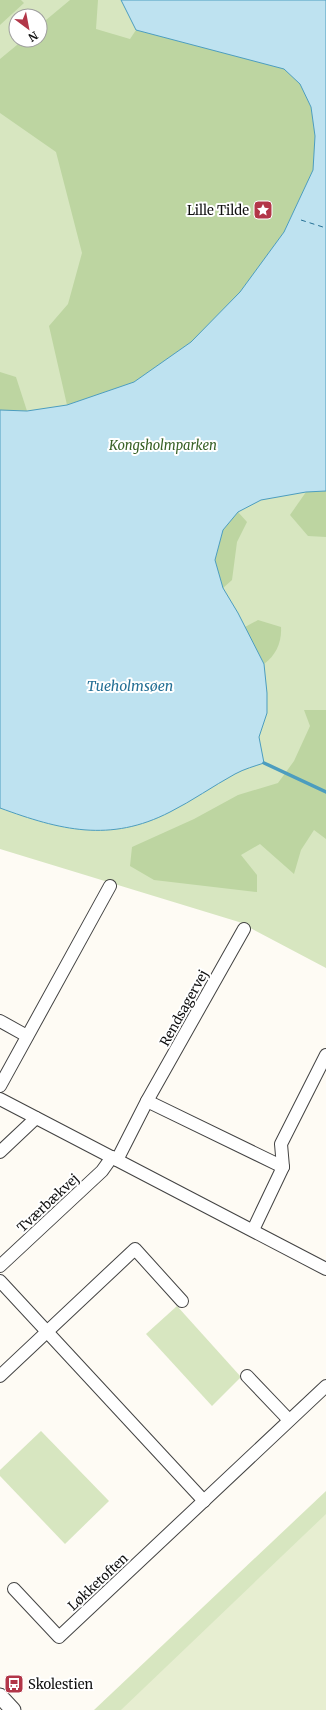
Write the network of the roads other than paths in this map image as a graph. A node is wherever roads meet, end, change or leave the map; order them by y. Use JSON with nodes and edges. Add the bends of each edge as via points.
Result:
{"nodes":[{"id":1,"x":110,"y":886,"type":"dead end"},
{"id":2,"x":244,"y":929,"type":"dead end"},
{"id":3,"x":0,"y":1021,"type":"edge"},
{"id":4,"x":28,"y":1036,"type":"junction"},
{"id":5,"x":326,"y":1055,"type":"edge"},
{"id":6,"x":0,"y":1086,"type":"edge"},
{"id":7,"x":0,"y":1099,"type":"edge"},
{"id":8,"x":148,"y":1101,"type":"junction"},
{"id":9,"x":36,"y":1118,"type":"junction"},
{"id":10,"x":0,"y":1152,"type":"edge"},
{"id":11,"x":114,"y":1159,"type":"junction"},
{"id":12,"x":283,"y":1167,"type":"junction"},
{"id":13,"x":253,"y":1230,"type":"junction"},
{"id":14,"x":0,"y":1266,"type":"edge"},
{"id":15,"x":326,"y":1268,"type":"edge"},
{"id":16,"x":0,"y":1281,"type":"edge"},
{"id":17,"x":182,"y":1301,"type":"dead end"},
{"id":18,"x":47,"y":1332,"type":"junction"},
{"id":19,"x":0,"y":1376,"type":"edge"},
{"id":20,"x":247,"y":1376,"type":"dead end"},
{"id":21,"x":326,"y":1386,"type":"edge"},
{"id":22,"x":289,"y":1420,"type":"junction"},
{"id":23,"x":204,"y":1501,"type":"junction"},
{"id":24,"x":14,"y":1589,"type":"dead end"},
{"id":25,"x":0,"y":1696,"type":"edge"},
{"id":26,"x":13,"y":1710,"type":"edge"}],
"edges":[{"from":1,"to":4,"type":"street"},
{"from":2,"to":8,"type":"street","name":"Rendsagervej"},
{"from":3,"to":4,"type":"street"},
{"from":4,"to":6,"type":"street"},
{"from":5,"to":12,"type":"street","via":[[282,1144]]},
{"from":7,"to":9,"type":"street"},
{"from":8,"to":11,"type":"street","name":"Rendsagervej"},
{"from":8,"to":12,"type":"street"},
{"from":9,"to":10,"type":"street"},
{"from":9,"to":11,"type":"street"},
{"from":11,"to":13,"type":"street"},
{"from":11,"to":14,"type":"street","name":"Tværbækvej"},
{"from":12,"to":13,"type":"street"},
{"from":13,"to":15,"type":"street"},
{"from":16,"to":18,"type":"street"},
{"from":17,"to":18,"type":"street","via":[[135,1249]]},
{"from":18,"to":19,"type":"street"},
{"from":18,"to":23,"type":"street"},
{"from":20,"to":22,"type":"street"},
{"from":21,"to":22,"type":"street","name":"Løkketoften"},
{"from":22,"to":23,"type":"street","name":"Løkketoften"},
{"from":23,"to":24,"type":"street","name":"Løkketoften","via":[[59,1637]]},
{"from":25,"to":26,"type":"street"}]}
